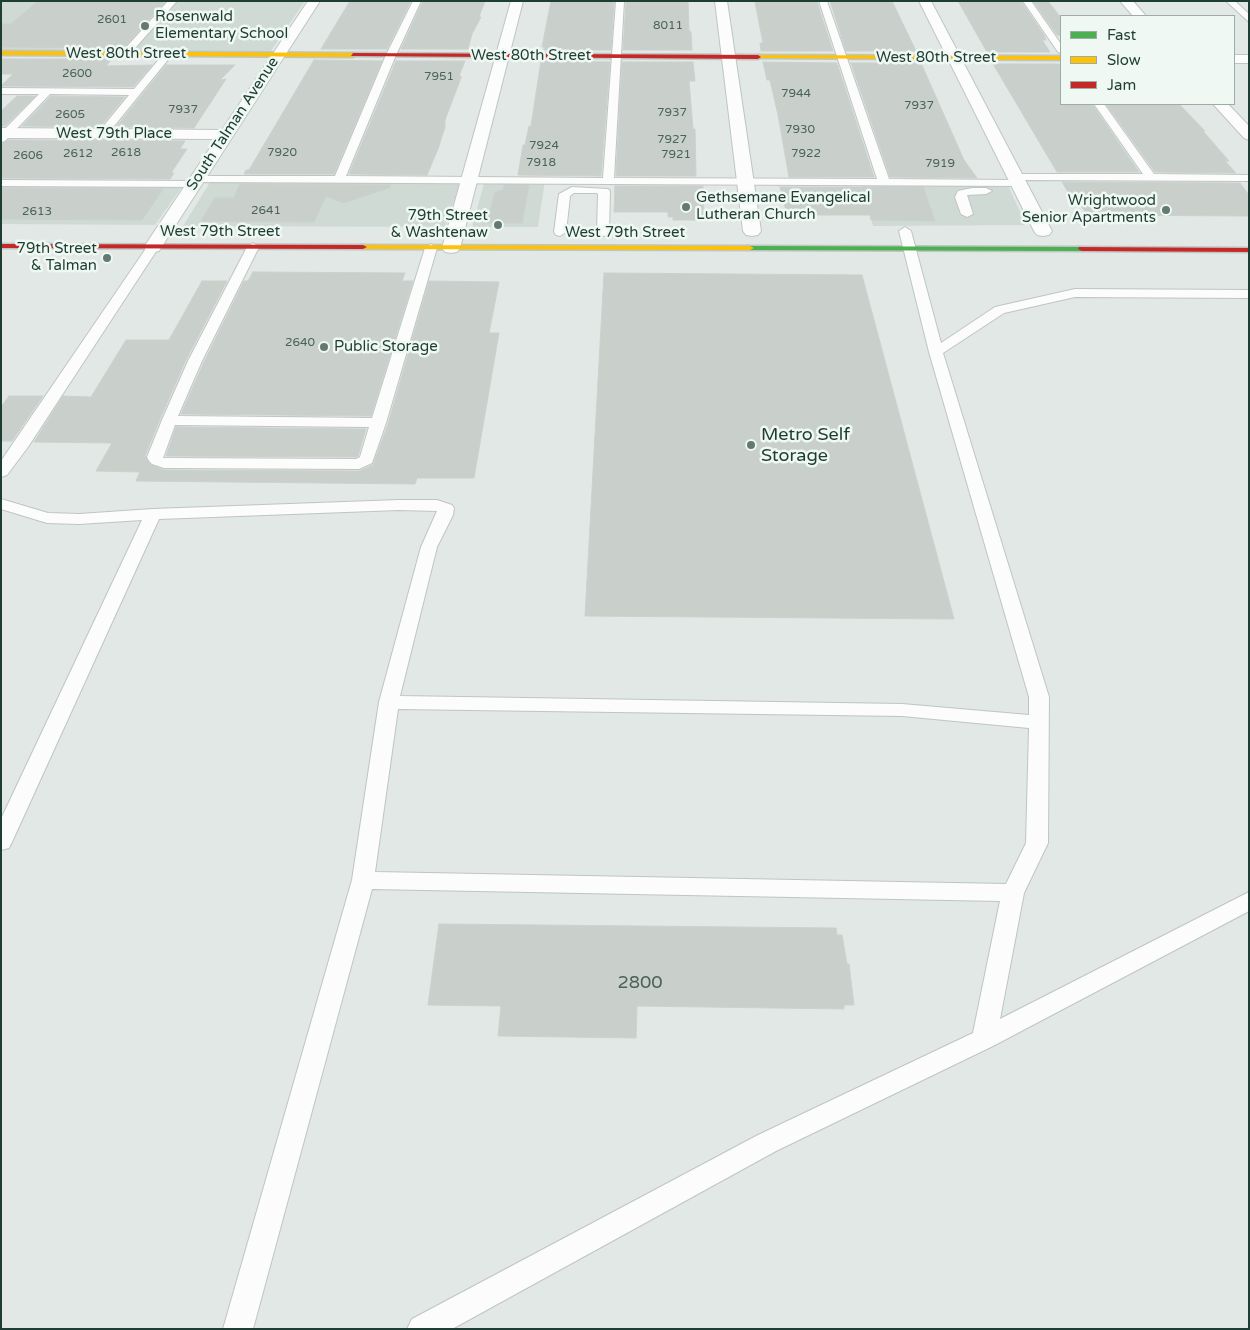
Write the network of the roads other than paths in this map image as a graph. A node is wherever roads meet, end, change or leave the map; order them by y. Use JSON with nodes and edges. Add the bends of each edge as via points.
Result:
{"nodes":[{"id":1,"x":172,"y":1,"type":"edge"},
{"id":2,"x":314,"y":1,"type":"edge"},
{"id":3,"x":417,"y":1,"type":"edge"},
{"id":4,"x":517,"y":1,"type":"edge"},
{"id":5,"x":620,"y":1,"type":"edge"},
{"id":6,"x":721,"y":1,"type":"edge"},
{"id":7,"x":823,"y":1,"type":"edge"},
{"id":8,"x":925,"y":1,"type":"edge"},
{"id":9,"x":1027,"y":1,"type":"edge"},
{"id":10,"x":1126,"y":1,"type":"edge"},
{"id":11,"x":1230,"y":1,"type":"edge"},
{"id":12,"x":1139,"y":15,"type":"edge"},
{"id":13,"x":1249,"y":18,"type":"edge"},
{"id":14,"x":1060,"y":49,"type":"edge"},
{"id":15,"x":1,"y":54,"type":"edge"},
{"id":16,"x":126,"y":54,"type":"junction"},
{"id":17,"x":168,"y":54,"type":"junction"},
{"id":18,"x":279,"y":55,"type":"junction"},
{"id":19,"x":391,"y":55,"type":"junction"},
{"id":20,"x":502,"y":56,"type":"junction"},
{"id":21,"x":616,"y":56,"type":"junction"},
{"id":22,"x":728,"y":57,"type":"junction"},
{"id":23,"x":841,"y":57,"type":"junction"},
{"id":24,"x":954,"y":58,"type":"junction"},
{"id":25,"x":1060,"y":58,"type":"edge"},
{"id":26,"x":1235,"y":59,"type":"edge"},
{"id":27,"x":1249,"y":59,"type":"edge"},
{"id":28,"x":1,"y":91,"type":"edge"},
{"id":29,"x":48,"y":91,"type":"junction"},
{"id":30,"x":137,"y":92,"type":"junction"},
{"id":31,"x":1100,"y":105,"type":"edge"},
{"id":32,"x":1221,"y":105,"type":"edge"},
{"id":33,"x":102,"y":134,"type":"junction"},
{"id":34,"x":3,"y":135,"type":"edge"},
{"id":35,"x":226,"y":135,"type":"junction"},
{"id":36,"x":1249,"y":135,"type":"edge"},
{"id":37,"x":1151,"y":178,"type":"junction"},
{"id":38,"x":1249,"y":178,"type":"edge"},
{"id":39,"x":339,"y":179,"type":"junction"},
{"id":40,"x":468,"y":180,"type":"junction"},
{"id":41,"x":196,"y":181,"type":"junction"},
{"id":42,"x":608,"y":181,"type":"junction"},
{"id":43,"x":744,"y":181,"type":"junction"},
{"id":44,"x":884,"y":182,"type":"junction"},
{"id":45,"x":1,"y":183,"type":"edge"},
{"id":46,"x":1018,"y":184,"type":"junction"},
{"id":47,"x":967,"y":214,"type":"dead end"},
{"id":48,"x":752,"y":231,"type":"dead end"},
{"id":49,"x":1044,"y":231,"type":"dead end"},
{"id":50,"x":560,"y":232,"type":"dead end"},
{"id":51,"x":603,"y":232,"type":"dead end"},
{"id":52,"x":160,"y":235,"type":"junction"},
{"id":53,"x":453,"y":236,"type":"junction"},
{"id":54,"x":906,"y":236,"type":"junction"},
{"id":55,"x":1,"y":246,"type":"edge"},
{"id":56,"x":253,"y":247,"type":"junction"},
{"id":57,"x":431,"y":248,"type":"junction"},
{"id":58,"x":1249,"y":250,"type":"edge"},
{"id":59,"x":1249,"y":294,"type":"edge"},
{"id":60,"x":936,"y":352,"type":"junction"},
{"id":61,"x":169,"y":420,"type":"junction"},
{"id":62,"x":379,"y":422,"type":"junction"},
{"id":63,"x":1,"y":472,"type":"edge"},
{"id":64,"x":1,"y":504,"type":"edge"},
{"id":65,"x":153,"y":514,"type":"junction"},
{"id":66,"x":389,"y":702,"type":"junction"},
{"id":67,"x":1039,"y":722,"type":"junction"},
{"id":68,"x":1,"y":842,"type":"edge"},
{"id":69,"x":363,"y":880,"type":"junction"},
{"id":70,"x":1013,"y":893,"type":"junction"},
{"id":71,"x":1249,"y":901,"type":"edge"},
{"id":72,"x":984,"y":1039,"type":"junction"},
{"id":73,"x":238,"y":1329,"type":"edge"},
{"id":74,"x":422,"y":1329,"type":"edge"}],
"edges":[{"from":1,"to":16,"type":"lane"},
{"from":2,"to":18,"type":"street","name":"South Talman Avenue"},
{"from":3,"to":19,"type":"lane"},
{"from":4,"to":20,"type":"street"},
{"from":5,"to":21,"type":"lane"},
{"from":6,"to":22,"type":"street"},
{"from":7,"to":23,"type":"lane"},
{"from":8,"to":24,"type":"street"},
{"from":9,"to":14,"type":"lane"},
{"from":10,"to":12,"type":"street"},
{"from":11,"to":13,"type":"lane"},
{"from":15,"to":16,"type":"street","name":"West 80th Street"},
{"from":16,"to":17,"type":"street","name":"West 80th Street"},
{"from":17,"to":18,"type":"street","name":"West 80th Street"},
{"from":17,"to":30,"type":"lane"},
{"from":18,"to":19,"type":"street","name":"West 80th Street"},
{"from":18,"to":35,"type":"street","name":"South Talman Avenue"},
{"from":19,"to":20,"type":"street","name":"West 80th Street"},
{"from":19,"to":39,"type":"lane"},
{"from":20,"to":21,"type":"street","name":"West 80th Street"},
{"from":20,"to":40,"type":"street"},
{"from":21,"to":22,"type":"street","name":"West 80th Street"},
{"from":21,"to":42,"type":"lane"},
{"from":22,"to":23,"type":"street","name":"West 80th Street"},
{"from":22,"to":43,"type":"street"},
{"from":23,"to":24,"type":"street","name":"West 80th Street"},
{"from":23,"to":44,"type":"lane"},
{"from":24,"to":25,"type":"street","name":"West 80th Street"},
{"from":24,"to":46,"type":"street"},
{"from":26,"to":27,"type":"street"},
{"from":28,"to":29,"type":"lane"},
{"from":29,"to":30,"type":"lane"},
{"from":29,"to":34,"type":"lane"},
{"from":30,"to":33,"type":"lane"},
{"from":31,"to":37,"type":"lane"},
{"from":32,"to":36,"type":"street"},
{"from":33,"to":34,"type":"street","name":"West 79th Place"},
{"from":33,"to":35,"type":"street","name":"West 79th Place"},
{"from":35,"to":41,"type":"street","name":"South Talman Avenue"},
{"from":37,"to":38,"type":"lane"},
{"from":37,"to":46,"type":"lane"},
{"from":39,"to":40,"type":"lane"},
{"from":39,"to":41,"type":"lane"},
{"from":40,"to":42,"type":"lane"},
{"from":40,"to":53,"type":"street"},
{"from":41,"to":45,"type":"lane"},
{"from":41,"to":52,"type":"street","name":"South Talman Avenue"},
{"from":42,"to":43,"type":"lane"},
{"from":43,"to":44,"type":"lane"},
{"from":43,"to":48,"type":"street"},
{"from":44,"to":46,"type":"lane"},
{"from":46,"to":47,"type":"lane","via":[[962,193]]},
{"from":46,"to":49,"type":"street"},
{"from":50,"to":51,"type":"lane","via":[[565,194],[572,190],[596,190],[604,191]]},
{"from":52,"to":55,"type":"street","name":"West 79th Street"},
{"from":52,"to":56,"type":"street","name":"West 79th Street"},
{"from":52,"to":63,"type":"lane"},
{"from":53,"to":54,"type":"street","name":"West 79th Street"},
{"from":53,"to":57,"type":"street","name":"West 79th Street"},
{"from":54,"to":58,"type":"street","name":"West 79th Street"},
{"from":54,"to":60,"type":"lane"},
{"from":56,"to":57,"type":"street","name":"West 79th Street"},
{"from":56,"to":61,"type":"lane"},
{"from":57,"to":62,"type":"lane"},
{"from":59,"to":60,"type":"lane","via":[[1075,293],[1000,310]]},
{"from":60,"to":67,"type":"lane","via":[[1039,697]]},
{"from":61,"to":62,"type":"lane"},
{"from":61,"to":62,"type":"lane","via":[[155,457],[164,463],[359,464],[367,460]]},
{"from":64,"to":65,"type":"lane","via":[[47,518]]},
{"from":65,"to":66,"type":"lane","via":[[412,504],[446,508],[429,547]]},
{"from":65,"to":68,"type":"lane"},
{"from":66,"to":67,"type":"lane","via":[[902,710]]},
{"from":66,"to":69,"type":"lane"},
{"from":67,"to":70,"type":"lane","via":[[1037,843]]},
{"from":69,"to":70,"type":"lane"},
{"from":69,"to":73,"type":"lane"},
{"from":70,"to":72,"type":"lane"},
{"from":71,"to":72,"type":"lane"},
{"from":72,"to":74,"type":"lane","via":[[767,1143]]}]}
